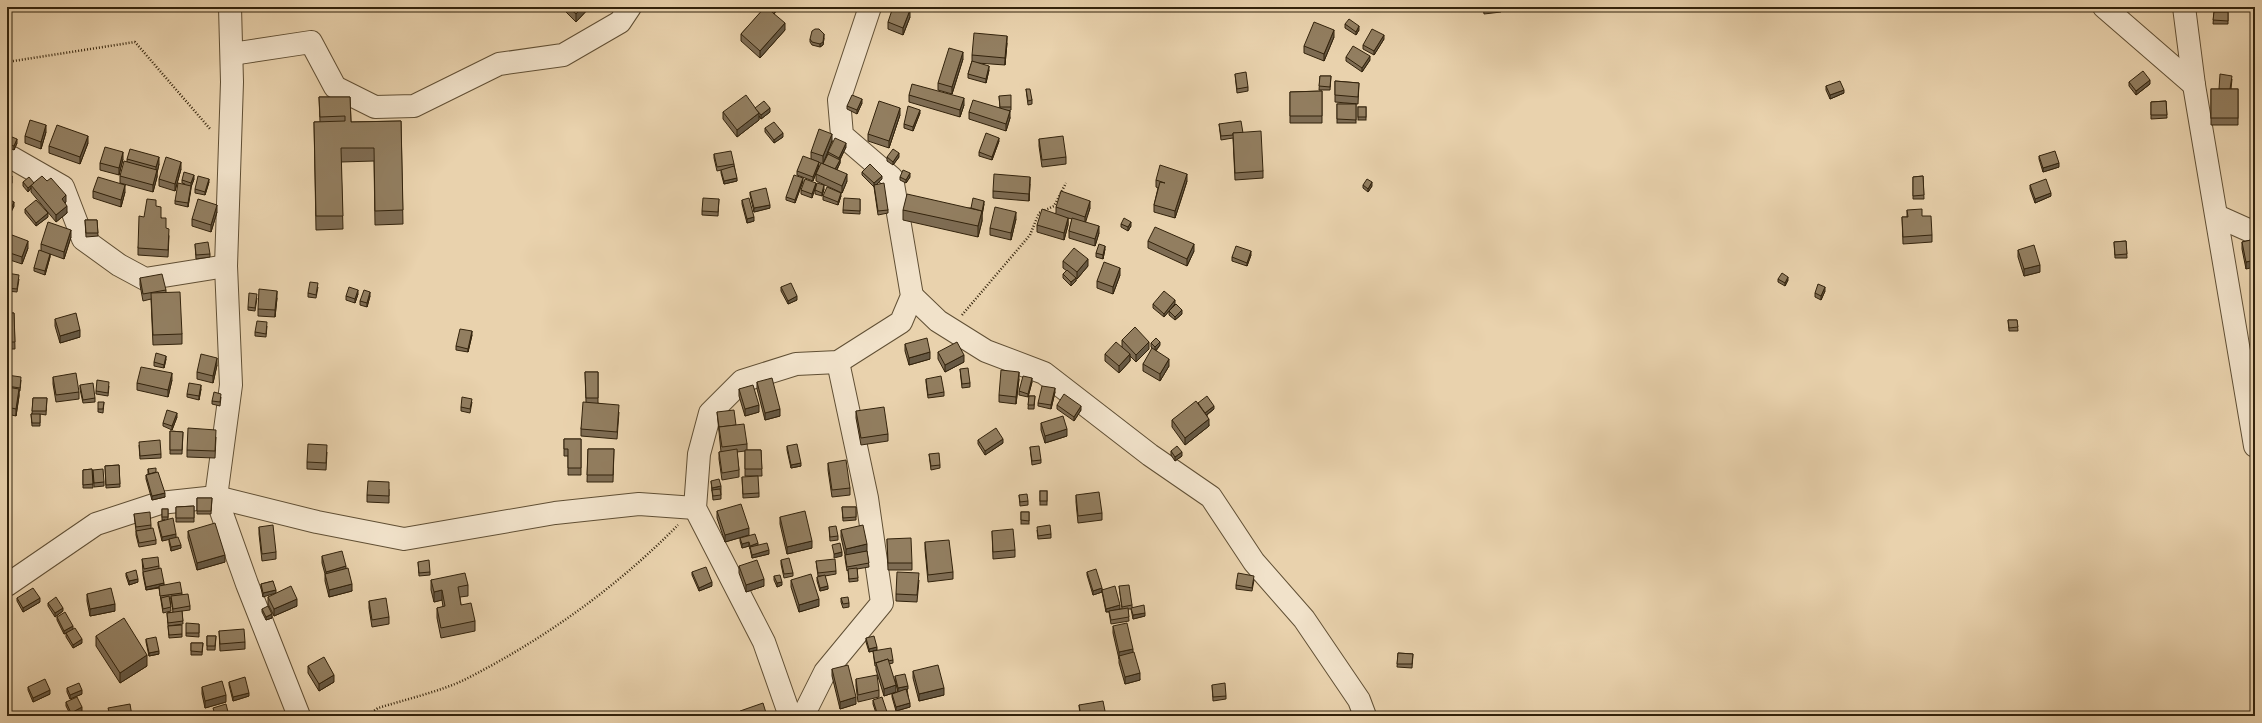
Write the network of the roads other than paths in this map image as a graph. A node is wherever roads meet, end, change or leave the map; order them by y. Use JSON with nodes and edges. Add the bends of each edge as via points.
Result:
{"nodes":[{"id":1,"x":230,"y":7,"type":"edge"},
{"id":2,"x":630,"y":7,"type":"edge"},
{"id":3,"x":870,"y":7,"type":"edge"},
{"id":4,"x":2104,"y":7,"type":"edge"},
{"id":5,"x":2184,"y":7,"type":"edge"},
{"id":6,"x":232,"y":54,"type":"junction"},
{"id":7,"x":2194,"y":85,"type":"junction"},
{"id":8,"x":7,"y":155,"type":"edge"},
{"id":9,"x":2217,"y":216,"type":"junction"},
{"id":10,"x":2255,"y":233,"type":"edge"},
{"id":11,"x":226,"y":266,"type":"junction"},
{"id":12,"x":912,"y":296,"type":"junction"},
{"id":13,"x":838,"y":362,"type":"junction"},
{"id":14,"x":2255,"y":446,"type":"edge"},
{"id":15,"x":216,"y":497,"type":"junction"},
{"id":16,"x":695,"y":508,"type":"junction"},
{"id":17,"x":7,"y":584,"type":"edge"},
{"id":18,"x":299,"y":716,"type":"edge"},
{"id":19,"x":790,"y":716,"type":"edge"},
{"id":20,"x":803,"y":716,"type":"edge"},
{"id":21,"x":1365,"y":716,"type":"edge"}],
"edges":[{"from":1,"to":6,"type":"street"},
{"from":2,"to":6,"type":"street","via":[[620,22],[563,55],[499,64],[414,106],[375,107],[335,87],[311,42]]},
{"from":3,"to":12,"type":"street","via":[[839,100],[842,136],[892,178]]},
{"from":4,"to":7,"type":"street"},
{"from":5,"to":7,"type":"street"},
{"from":6,"to":11,"type":"street"},
{"from":7,"to":9,"type":"street"},
{"from":8,"to":11,"type":"street","via":[[62,186],[83,239],[119,265],[145,279]]},
{"from":9,"to":10,"type":"street"},
{"from":9,"to":14,"type":"street"},
{"from":11,"to":15,"type":"street","via":[[231,385]]},
{"from":12,"to":13,"type":"street","via":[[901,322]]},
{"from":12,"to":21,"type":"street","via":[[938,321],[986,351],[1044,372],[1150,455],[1211,498],[1254,562],[1304,620],[1359,700]]},
{"from":13,"to":16,"type":"street","via":[[796,364],[742,381],[710,413],[699,454]]},
{"from":13,"to":20,"type":"street","via":[[867,498],[882,603],[825,672]]},
{"from":15,"to":16,"type":"street","via":[[317,522],[404,539],[555,513],[639,504]]},
{"from":15,"to":17,"type":"street","via":[[160,503],[96,524]]},
{"from":15,"to":18,"type":"street"},
{"from":16,"to":19,"type":"street","via":[[764,642]]}]}
